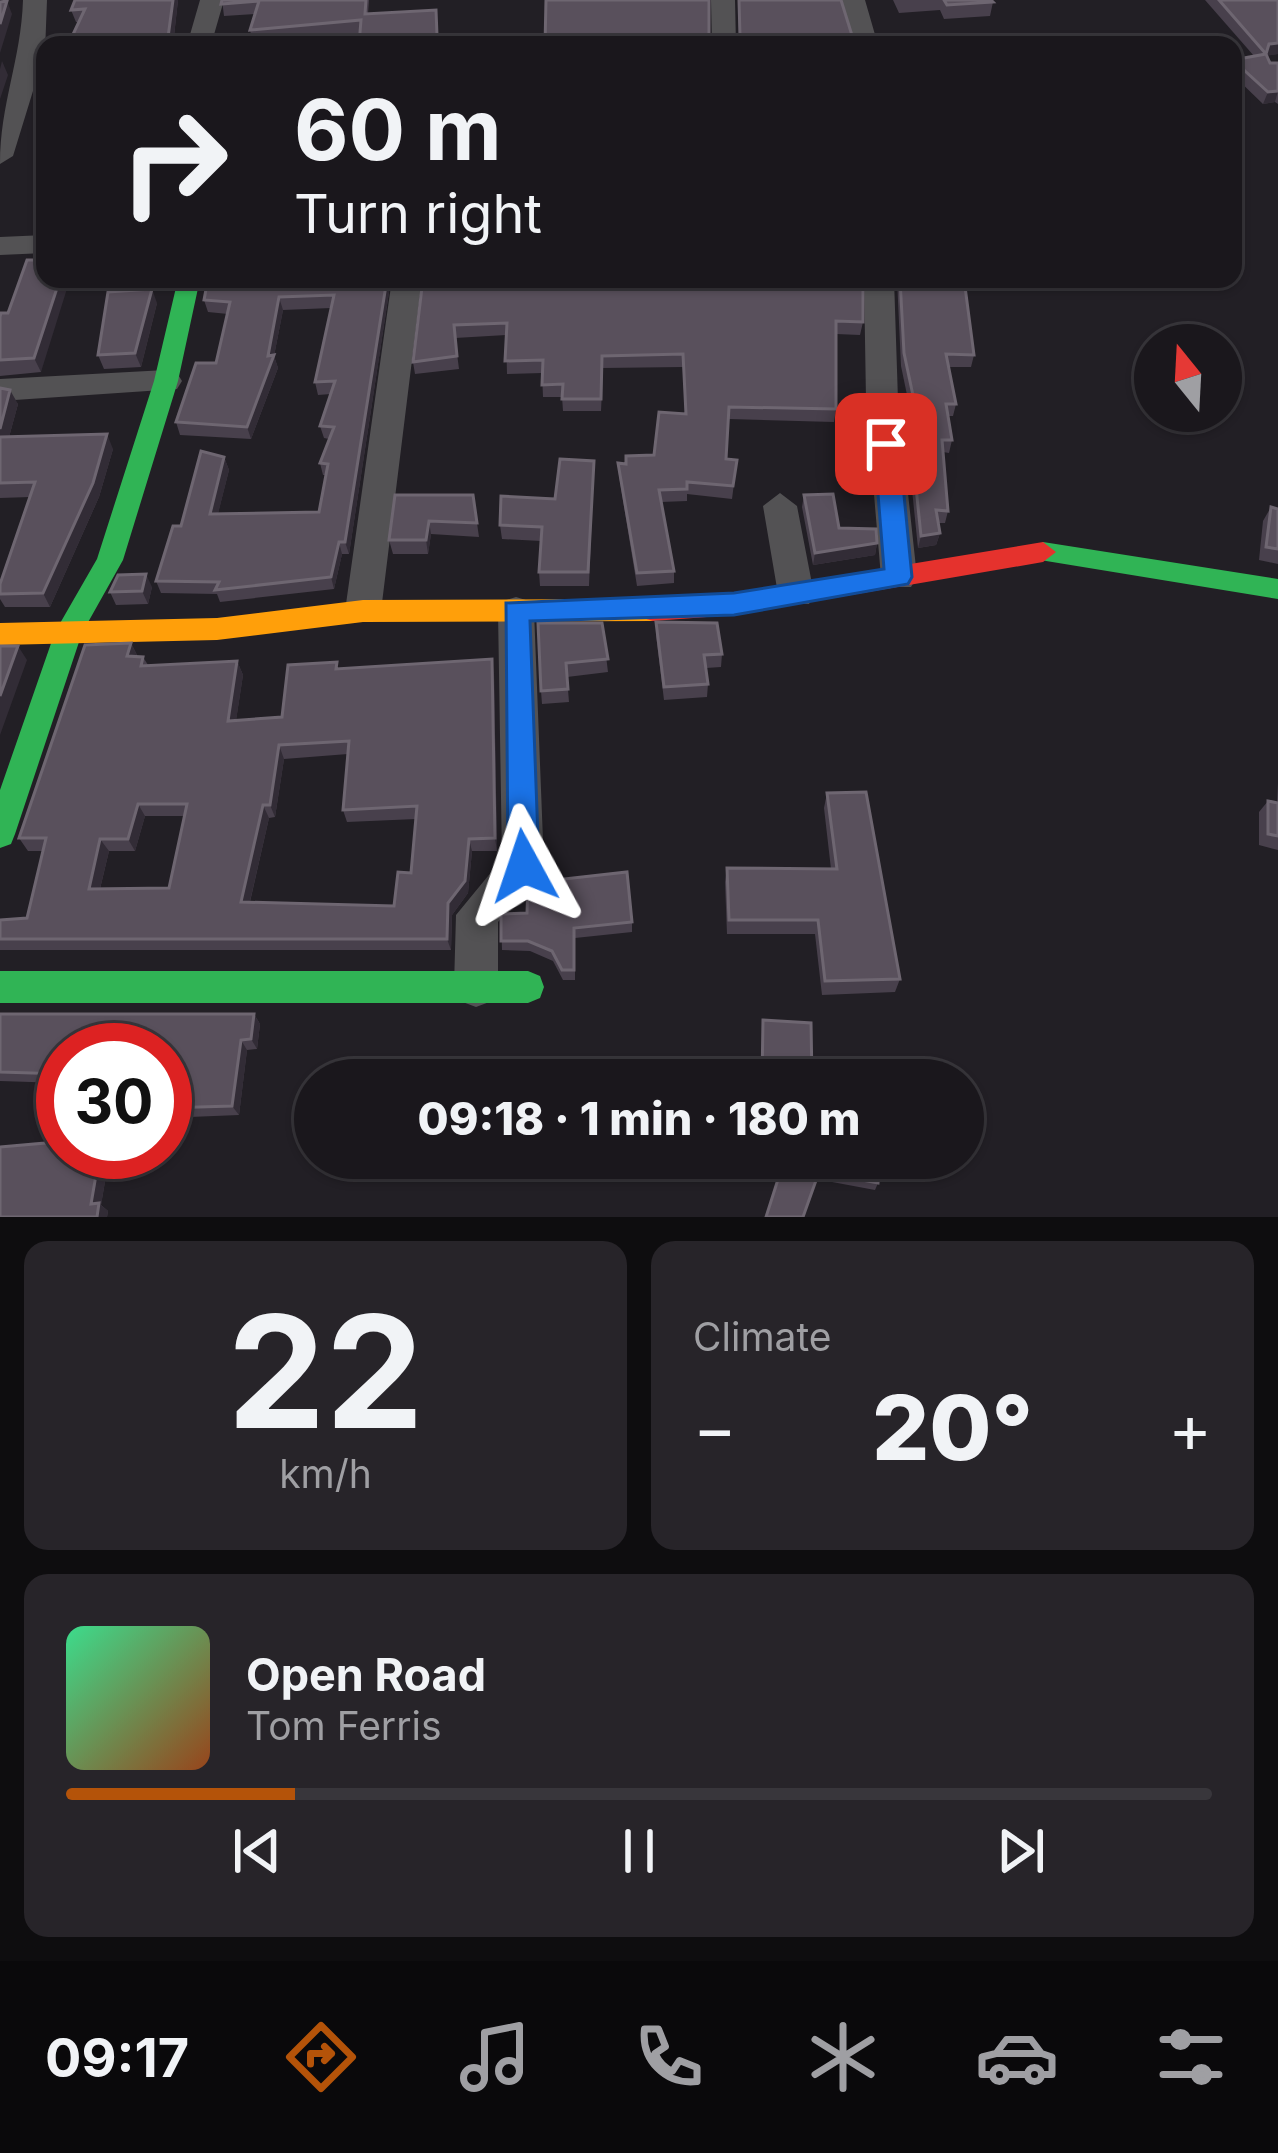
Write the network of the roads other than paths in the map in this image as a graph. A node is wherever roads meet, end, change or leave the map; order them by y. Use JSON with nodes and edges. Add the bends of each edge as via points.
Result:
{"nodes":[{"id":1,"x":35,"y":0,"type":"edge"},
{"id":2,"x":212,"y":0,"type":"edge"},
{"id":3,"x":723,"y":0,"type":"edge"},
{"id":4,"x":853,"y":0,"type":"edge"},
{"id":5,"x":202,"y":36,"type":"edge"},
{"id":6,"x":724,"y":36,"type":"edge"},
{"id":7,"x":863,"y":36,"type":"edge"},
{"id":8,"x":0,"y":156,"type":"edge"},
{"id":9,"x":36,"y":244,"type":"edge"},
{"id":10,"x":0,"y":246,"type":"edge"},
{"id":11,"x":186,"y":288,"type":"edge"},
{"id":12,"x":405,"y":288,"type":"edge"},
{"id":13,"x":879,"y":288,"type":"edge"},
{"id":14,"x":166,"y":381,"type":"junction"},
{"id":15,"x":0,"y":390,"type":"edge"},
{"id":16,"x":781,"y":506,"type":"dead end"},
{"id":17,"x":898,"y":577,"type":"junction"},
{"id":18,"x":1278,"y":589,"type":"edge"},
{"id":19,"x":796,"y":594,"type":"junction"},
{"id":20,"x":363,"y":611,"type":"junction"},
{"id":21,"x":516,"y":611,"type":"junction"},
{"id":22,"x":69,"y":632,"type":"junction"},
{"id":23,"x":0,"y":634,"type":"edge"},
{"id":24,"x":0,"y":834,"type":"edge"},
{"id":25,"x":476,"y":986,"type":"junction"},
{"id":26,"x":0,"y":987,"type":"edge"},
{"id":27,"x":528,"y":987,"type":"dead end"}],
"edges":[{"from":1,"to":8,"type":"street","via":[[34,48]]},
{"from":2,"to":5,"type":"street"},
{"from":3,"to":6,"type":"street"},
{"from":4,"to":7,"type":"street"},
{"from":9,"to":10,"type":"street"},
{"from":11,"to":14,"type":"street"},
{"from":12,"to":20,"type":"street"},
{"from":13,"to":17,"type":"street"},
{"from":14,"to":15,"type":"street"},
{"from":14,"to":22,"type":"street","via":[[110,560]]},
{"from":16,"to":19,"type":"street"},
{"from":17,"to":18,"type":"street","via":[[1052,550]]},
{"from":17,"to":19,"type":"street"},
{"from":19,"to":21,"type":"street","via":[[642,611]]},
{"from":20,"to":21,"type":"street"},
{"from":20,"to":22,"type":"street","via":[[217,629]]},
{"from":21,"to":25,"type":"street","via":[[524,866],[477,915]]},
{"from":22,"to":23,"type":"street"},
{"from":22,"to":24,"type":"street"},
{"from":25,"to":26,"type":"street"},
{"from":25,"to":27,"type":"street"}]}
